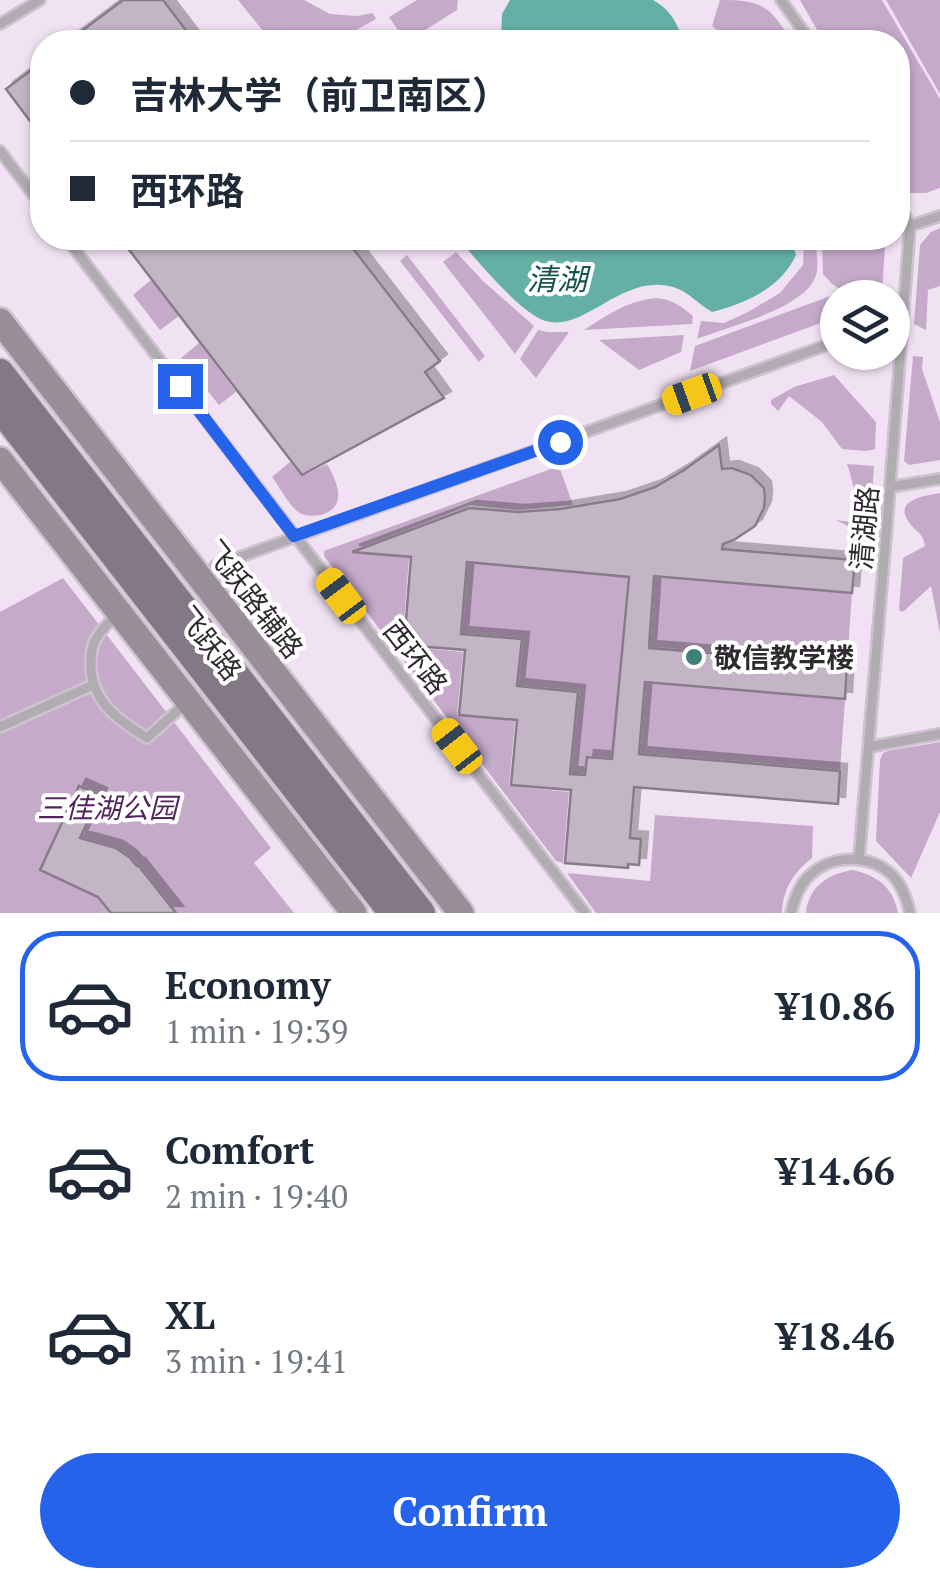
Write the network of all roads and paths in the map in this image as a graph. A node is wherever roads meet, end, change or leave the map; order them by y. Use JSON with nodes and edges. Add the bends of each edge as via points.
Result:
{"nodes":[{"id":1,"x":40,"y":0,"type":"edge"},
{"id":2,"x":781,"y":0,"type":"edge"},
{"id":3,"x":0,"y":24,"type":"edge"},
{"id":4,"x":802,"y":30,"type":"edge"},
{"id":5,"x":0,"y":151,"type":"edge"},
{"id":6,"x":30,"y":190,"type":"edge"},
{"id":7,"x":940,"y":216,"type":"edge"},
{"id":8,"x":910,"y":226,"type":"edge"},
{"id":9,"x":75,"y":250,"type":"edge"},
{"id":10,"x":907,"y":250,"type":"edge"},
{"id":11,"x":903,"y":280,"type":"edge"},
{"id":12,"x":0,"y":321,"type":"edge"},
{"id":13,"x":820,"y":347,"type":"edge"},
{"id":14,"x":895,"y":370,"type":"edge"},
{"id":15,"x":0,"y":373,"type":"edge"},
{"id":16,"x":0,"y":408,"type":"edge"},
{"id":17,"x":0,"y":460,"type":"edge"},
{"id":18,"x":940,"y":478,"type":"edge"},
{"id":19,"x":890,"y":488,"type":"junction"},
{"id":20,"x":294,"y":536,"type":"junction"},
{"id":21,"x":215,"y":566,"type":"dead end"},
{"id":22,"x":120,"y":612,"type":"junction"},
{"id":23,"x":93,"y":685,"type":"junction"},
{"id":24,"x":190,"y":700,"type":"junction"},
{"id":25,"x":0,"y":727,"type":"edge"},
{"id":26,"x":940,"y":734,"type":"edge"},
{"id":27,"x":869,"y":748,"type":"junction"},
{"id":28,"x":858,"y":859,"type":"junction"},
{"id":29,"x":354,"y":913,"type":"edge"},
{"id":30,"x":393,"y":913,"type":"edge"},
{"id":31,"x":420,"y":913,"type":"edge"},
{"id":32,"x":461,"y":913,"type":"edge"},
{"id":33,"x":585,"y":913,"type":"edge"},
{"id":34,"x":792,"y":913,"type":"edge"},
{"id":35,"x":910,"y":913,"type":"edge"}],
"edges":[{"from":1,"to":3,"type":"lane"},
{"from":2,"to":4,"type":"lane"},
{"from":5,"to":6,"type":"lane"},
{"from":7,"to":8,"type":"lane"},
{"from":9,"to":20,"type":"lane","name":"西环路"},
{"from":10,"to":11,"type":"lane","name":"清湖路"},
{"from":12,"to":32,"type":"street","name":"飞跃路辅路"},
{"from":13,"to":20,"type":"lane"},
{"from":14,"to":19,"type":"lane","name":"清湖路"},
{"from":15,"to":31,"type":"main road","name":"飞跃路"},
{"from":16,"to":30,"type":"main road","name":"飞跃路"},
{"from":17,"to":22,"type":"street"},
{"from":18,"to":19,"type":"lane"},
{"from":19,"to":27,"type":"lane","name":"清湖路"},
{"from":20,"to":21,"type":"lane"},
{"from":20,"to":33,"type":"lane","name":"西环路"},
{"from":22,"to":23,"type":"lane","via":[[93,644]]},
{"from":22,"to":24,"type":"street"},
{"from":23,"to":24,"type":"lane","via":[[117,719],[147,738]]},
{"from":23,"to":25,"type":"lane"},
{"from":24,"to":29,"type":"street"},
{"from":26,"to":27,"type":"lane"},
{"from":27,"to":28,"type":"lane","name":"清湖路"},
{"from":28,"to":34,"type":"lane","via":[[820,866],[795,896]]},
{"from":28,"to":35,"type":"lane","via":[[894,876]]}]}
